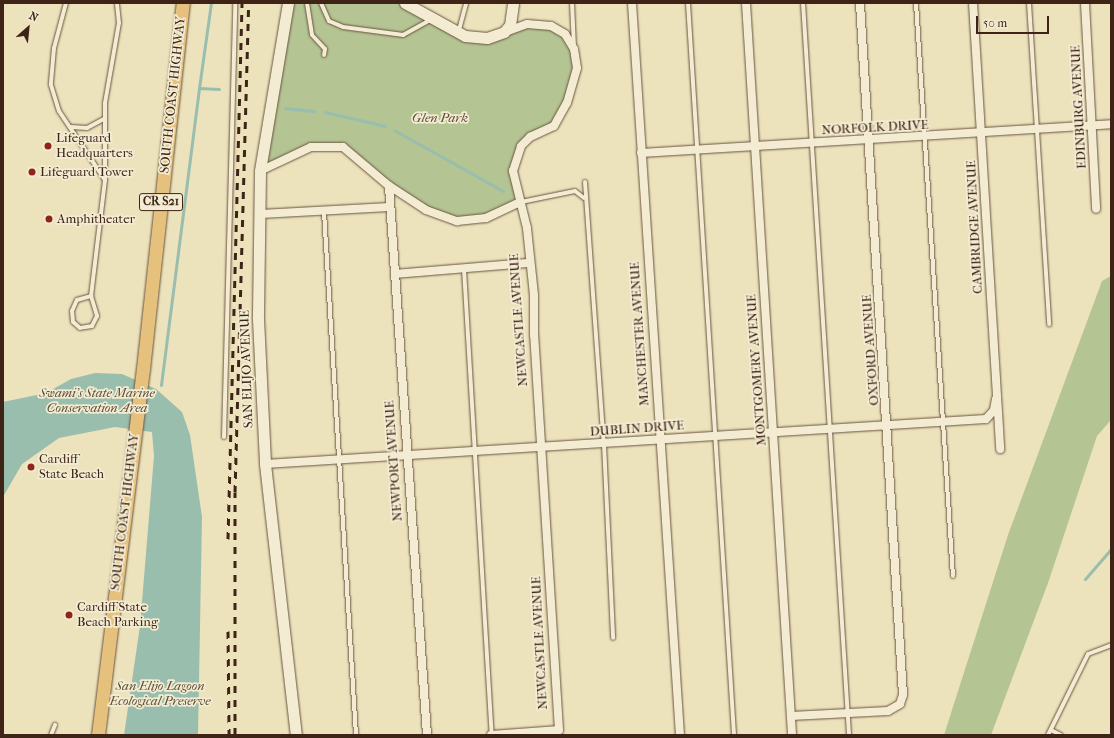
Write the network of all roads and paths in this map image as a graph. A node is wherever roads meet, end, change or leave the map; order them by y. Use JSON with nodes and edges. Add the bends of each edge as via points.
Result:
{"nodes":[{"id":1,"x":66,"y":3,"type":"edge"},
{"id":2,"x":117,"y":3,"type":"edge"},
{"id":3,"x":183,"y":3,"type":"edge"},
{"id":4,"x":235,"y":3,"type":"edge"},
{"id":5,"x":288,"y":3,"type":"edge"},
{"id":6,"x":307,"y":3,"type":"edge"},
{"id":7,"x":321,"y":3,"type":"edge"},
{"id":8,"x":405,"y":3,"type":"edge"},
{"id":9,"x":466,"y":3,"type":"edge"},
{"id":10,"x":513,"y":3,"type":"edge"},
{"id":11,"x":572,"y":3,"type":"edge"},
{"id":12,"x":632,"y":3,"type":"edge"},
{"id":13,"x":688,"y":3,"type":"edge"},
{"id":14,"x":746,"y":3,"type":"edge"},
{"id":15,"x":803,"y":3,"type":"edge"},
{"id":16,"x":860,"y":3,"type":"edge"},
{"id":17,"x":916,"y":3,"type":"edge"},
{"id":18,"x":973,"y":3,"type":"edge"},
{"id":19,"x":1029,"y":3,"type":"edge"},
{"id":20,"x":1085,"y":3,"type":"edge"},
{"id":21,"x":418,"y":6,"type":"edge"},
{"id":22,"x":432,"y":18,"type":"junction"},
{"id":23,"x":504,"y":32,"type":"junction"},
{"id":24,"x":458,"y":33,"type":"junction"},
{"id":25,"x":574,"y":49,"type":"junction"},
{"id":26,"x":324,"y":54,"type":"dead end"},
{"id":27,"x":104,"y":119,"type":"junction"},
{"id":28,"x":1111,"y":124,"type":"edge"},
{"id":29,"x":1092,"y":125,"type":"junction"},
{"id":30,"x":70,"y":127,"type":"junction"},
{"id":31,"x":1038,"y":129,"type":"junction"},
{"id":32,"x":982,"y":134,"type":"junction"},
{"id":33,"x":924,"y":137,"type":"junction"},
{"id":34,"x":869,"y":141,"type":"junction"},
{"id":35,"x":812,"y":144,"type":"junction"},
{"id":36,"x":755,"y":147,"type":"junction"},
{"id":37,"x":696,"y":150,"type":"junction"},
{"id":38,"x":640,"y":153,"type":"junction"},
{"id":39,"x":260,"y":171,"type":"junction"},
{"id":40,"x":105,"y":180,"type":"junction"},
{"id":41,"x":585,"y":182,"type":"dead end"},
{"id":42,"x":389,"y":186,"type":"junction"},
{"id":43,"x":584,"y":199,"type":"junction"},
{"id":44,"x":521,"y":202,"type":"junction"},
{"id":45,"x":390,"y":207,"type":"junction"},
{"id":46,"x":1096,"y":209,"type":"dead end"},
{"id":47,"x":324,"y":212,"type":"junction"},
{"id":48,"x":260,"y":214,"type":"junction"},
{"id":49,"x":530,"y":263,"type":"junction"},
{"id":50,"x":464,"y":269,"type":"junction"},
{"id":51,"x":395,"y":274,"type":"junction"},
{"id":52,"x":91,"y":296,"type":"junction"},
{"id":53,"x":1048,"y":324,"type":"dead end"},
{"id":54,"x":996,"y":399,"type":"junction"},
{"id":55,"x":942,"y":422,"type":"junction"},
{"id":56,"x":889,"y":426,"type":"junction"},
{"id":57,"x":828,"y":429,"type":"junction"},
{"id":58,"x":773,"y":432,"type":"junction"},
{"id":59,"x":715,"y":436,"type":"junction"},
{"id":60,"x":224,"y":437,"type":"dead end"},
{"id":61,"x":659,"y":440,"type":"junction"},
{"id":62,"x":604,"y":444,"type":"junction"},
{"id":63,"x":542,"y":447,"type":"junction"},
{"id":64,"x":1000,"y":449,"type":"dead end"},
{"id":65,"x":476,"y":451,"type":"junction"},
{"id":66,"x":405,"y":456,"type":"junction"},
{"id":67,"x":338,"y":460,"type":"junction"},
{"id":68,"x":265,"y":464,"type":"junction"},
{"id":69,"x":954,"y":576,"type":"dead end"},
{"id":70,"x":613,"y":638,"type":"dead end"},
{"id":71,"x":1111,"y":645,"type":"edge"},
{"id":72,"x":848,"y":713,"type":"junction"},
{"id":73,"x":791,"y":716,"type":"junction"},
{"id":74,"x":55,"y":725,"type":"dead end"},
{"id":75,"x":1051,"y":730,"type":"junction"},
{"id":76,"x":51,"y":735,"type":"edge"},
{"id":77,"x":98,"y":735,"type":"edge"},
{"id":78,"x":296,"y":735,"type":"edge"},
{"id":79,"x":356,"y":735,"type":"edge"},
{"id":80,"x":427,"y":735,"type":"edge"},
{"id":81,"x":492,"y":735,"type":"edge"},
{"id":82,"x":680,"y":735,"type":"edge"},
{"id":83,"x":734,"y":735,"type":"edge"},
{"id":84,"x":792,"y":735,"type":"edge"},
{"id":85,"x":849,"y":735,"type":"edge"},
{"id":86,"x":1048,"y":735,"type":"edge"},
{"id":87,"x":1061,"y":735,"type":"edge"}],
"edges":[{"from":1,"to":30,"type":"lane","via":[[54,48],[51,85],[59,111]]},
{"from":2,"to":27,"type":"lane","via":[[119,23]]},
{"from":3,"to":77,"type":"main road","name":"SOUTH COAST HIGHWAY","number":"CR S21","via":[[142,379]]},
{"from":4,"to":60,"type":"lane"},
{"from":5,"to":39,"type":"main road","name":"SAN ELIJO AVENUE"},
{"from":6,"to":26,"type":"lane","via":[[312,35],[325,49]]},
{"from":7,"to":22,"type":"lane","via":[[329,21],[337,26],[395,34],[414,32]]},
{"from":8,"to":21,"type":"main road"},
{"from":9,"to":24,"type":"lane","via":[[467,12]]},
{"from":10,"to":23,"type":"main road","via":[[514,13]]},
{"from":11,"to":25,"type":"lane"},
{"from":12,"to":38,"type":"street","name":"MANCHESTER AVENUE"},
{"from":13,"to":37,"type":"lane"},
{"from":14,"to":36,"type":"street","name":"MONTGOMERY AVENUE"},
{"from":15,"to":35,"type":"lane"},
{"from":16,"to":34,"type":"street","name":"OXFORD AVENUE"},
{"from":17,"to":33,"type":"lane"},
{"from":18,"to":32,"type":"street","name":"CAMBRIDGE AVENUE"},
{"from":19,"to":31,"type":"lane"},
{"from":20,"to":29,"type":"street","name":"EDINBURG AVENUE"},
{"from":21,"to":22,"type":"main road"},
{"from":22,"to":24,"type":"main road"},
{"from":23,"to":24,"type":"main road","via":[[487,38]]},
{"from":23,"to":25,"type":"street","name":"NEWCASTLE AVENUE","via":[[539,23],[565,34]]},
{"from":25,"to":44,"type":"street","name":"NEWCASTLE AVENUE","via":[[577,68],[567,103],[554,126],[530,137],[515,158],[513,171]]},
{"from":27,"to":30,"type":"lane","via":[[87,128]]},
{"from":27,"to":40,"type":"lane"},
{"from":28,"to":29,"type":"street","name":"NORFOLK DRIVE"},
{"from":29,"to":31,"type":"street","name":"NORFOLK DRIVE"},
{"from":29,"to":46,"type":"street","name":"EDINBURG AVENUE"},
{"from":30,"to":40,"type":"lane"},
{"from":31,"to":32,"type":"street","name":"NORFOLK DRIVE"},
{"from":31,"to":53,"type":"lane"},
{"from":32,"to":33,"type":"street","name":"NORFOLK DRIVE"},
{"from":32,"to":54,"type":"street","name":"CAMBRIDGE AVENUE"},
{"from":33,"to":34,"type":"street","name":"NORFOLK DRIVE"},
{"from":33,"to":55,"type":"lane"},
{"from":34,"to":35,"type":"street","name":"NORFOLK DRIVE"},
{"from":34,"to":56,"type":"street","name":"OXFORD AVENUE"},
{"from":35,"to":36,"type":"street","name":"NORFOLK DRIVE"},
{"from":35,"to":57,"type":"lane"},
{"from":36,"to":37,"type":"street","name":"NORFOLK DRIVE"},
{"from":36,"to":58,"type":"street","name":"MONTGOMERY AVENUE"},
{"from":37,"to":38,"type":"street","name":"NORFOLK DRIVE"},
{"from":37,"to":59,"type":"lane"},
{"from":38,"to":61,"type":"street","name":"MANCHESTER AVENUE"},
{"from":39,"to":42,"type":"street","via":[[322,145],[353,152]]},
{"from":39,"to":48,"type":"main road","name":"SAN ELIJO AVENUE"},
{"from":40,"to":52,"type":"lane"},
{"from":41,"to":43,"type":"lane"},
{"from":42,"to":44,"type":"street","via":[[426,210],[457,221],[486,218]]},
{"from":42,"to":45,"type":"street","name":"NEWPORT AVENUE"},
{"from":43,"to":44,"type":"lane","via":[[575,191]]},
{"from":43,"to":62,"type":"lane"},
{"from":44,"to":49,"type":"street","name":"NEWCASTLE AVENUE"},
{"from":45,"to":47,"type":"street"},
{"from":45,"to":51,"type":"street","name":"NEWPORT AVENUE"},
{"from":47,"to":48,"type":"street"},
{"from":47,"to":67,"type":"lane"},
{"from":48,"to":68,"type":"main road","name":"SAN ELIJO AVENUE","via":[[259,343]]},
{"from":49,"to":50,"type":"street"},
{"from":49,"to":63,"type":"street","name":"NEWCASTLE AVENUE"},
{"from":50,"to":51,"type":"street"},
{"from":50,"to":65,"type":"lane"},
{"from":51,"to":66,"type":"street","name":"NEWPORT AVENUE"},
{"from":52,"to":52,"type":"lane","via":[[77,300],[72,311],[73,322],[80,328],[92,326],[97,316]]},
{"from":54,"to":55,"type":"street","name":"DUBLIN DRIVE","via":[[994,410],[986,419]]},
{"from":54,"to":64,"type":"street","name":"CAMBRIDGE AVENUE"},
{"from":55,"to":56,"type":"street","name":"DUBLIN DRIVE"},
{"from":55,"to":69,"type":"lane"},
{"from":56,"to":57,"type":"street","name":"DUBLIN DRIVE"},
{"from":56,"to":72,"type":"street","name":"OXFORD AVENUE","via":[[903,695],[900,704],[888,711]]},
{"from":57,"to":58,"type":"street","name":"DUBLIN DRIVE"},
{"from":57,"to":72,"type":"lane"},
{"from":58,"to":59,"type":"street","name":"DUBLIN DRIVE"},
{"from":58,"to":73,"type":"street","name":"MONTGOMERY AVENUE"},
{"from":59,"to":61,"type":"street","name":"DUBLIN DRIVE"},
{"from":59,"to":83,"type":"lane"},
{"from":61,"to":62,"type":"street","name":"DUBLIN DRIVE"},
{"from":61,"to":82,"type":"street","name":"MANCHESTER AVENUE"},
{"from":62,"to":63,"type":"street","name":"DUBLIN DRIVE"},
{"from":62,"to":70,"type":"lane"},
{"from":63,"to":65,"type":"street","name":"DUBLIN DRIVE"},
{"from":63,"to":81,"type":"street","name":"NEWCASTLE AVENUE","via":[[559,730]]},
{"from":65,"to":66,"type":"street","name":"DUBLIN DRIVE"},
{"from":65,"to":81,"type":"lane"},
{"from":66,"to":67,"type":"street","name":"DUBLIN DRIVE"},
{"from":66,"to":80,"type":"street","name":"NEWPORT AVENUE"},
{"from":67,"to":68,"type":"street","name":"DUBLIN DRIVE"},
{"from":67,"to":79,"type":"lane"},
{"from":68,"to":78,"type":"main road","name":"SAN ELIJO AVENUE"},
{"from":71,"to":75,"type":"lane","via":[[1088,654]]},
{"from":72,"to":73,"type":"street"},
{"from":72,"to":85,"type":"lane"},
{"from":73,"to":84,"type":"street","name":"MONTGOMERY AVENUE"},
{"from":74,"to":76,"type":"lane"},
{"from":75,"to":86,"type":"lane"},
{"from":75,"to":87,"type":"lane"}]}
